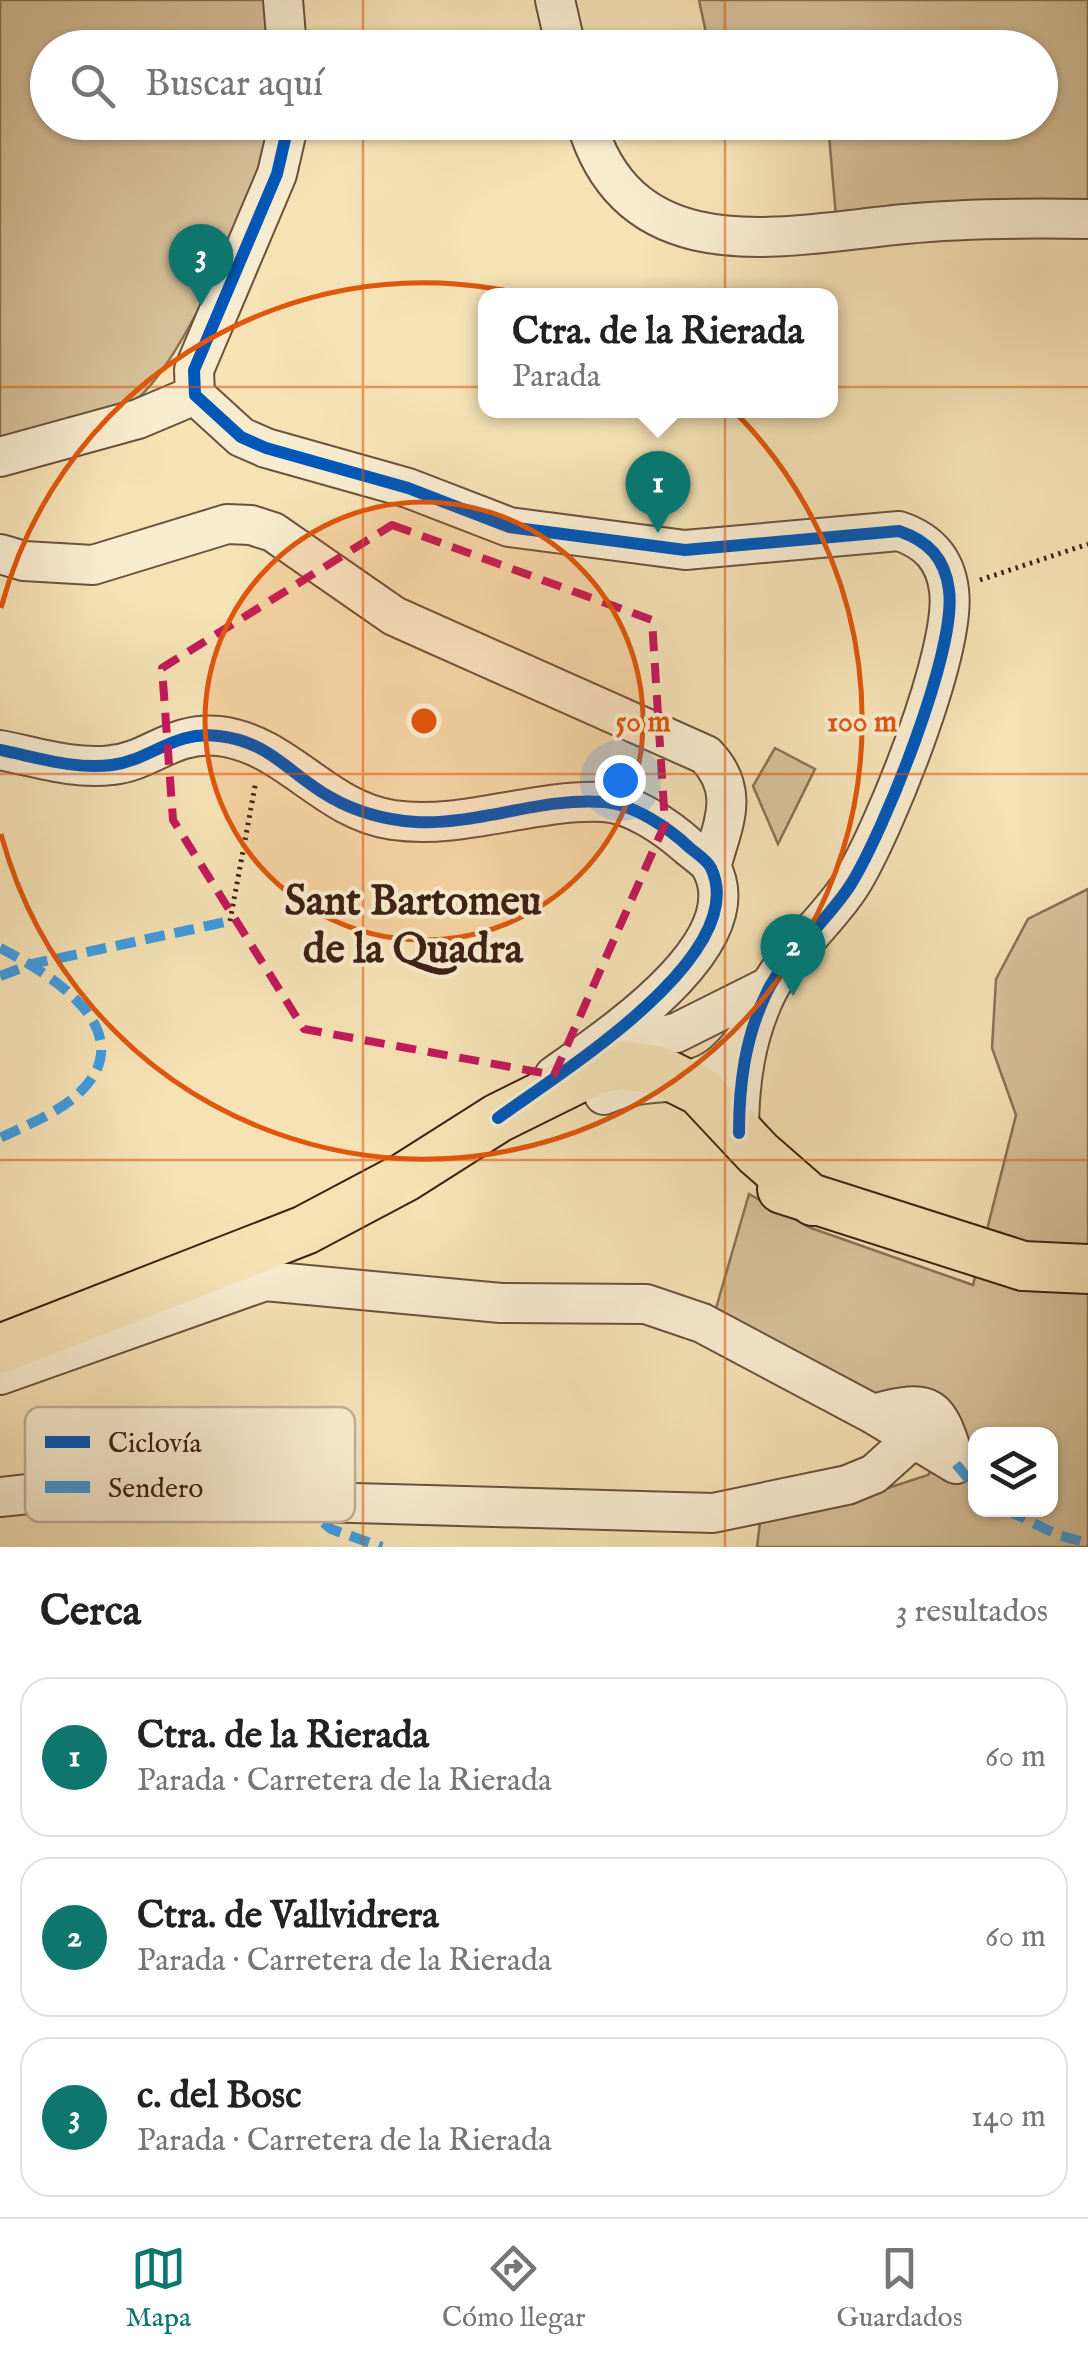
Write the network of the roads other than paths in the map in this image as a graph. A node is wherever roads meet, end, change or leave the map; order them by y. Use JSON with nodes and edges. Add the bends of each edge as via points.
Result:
{"nodes":[{"id":1,"x":282,"y":0,"type":"edge"},
{"id":2,"x":555,"y":0,"type":"edge"},
{"id":3,"x":285,"y":30,"type":"edge"},
{"id":4,"x":562,"y":30,"type":"edge"},
{"id":5,"x":285,"y":140,"type":"edge"},
{"id":6,"x":595,"y":140,"type":"edge"},
{"id":7,"x":1088,"y":219,"type":"edge"},
{"id":8,"x":194,"y":395,"type":"junction"},
{"id":9,"x":0,"y":457,"type":"edge"},
{"id":10,"x":0,"y":554,"type":"edge"},
{"id":11,"x":0,"y":750,"type":"edge"},
{"id":12,"x":711,"y":867,"type":"junction"},
{"id":13,"x":770,"y":986,"type":"junction"},
{"id":14,"x":700,"y":1022,"type":"junction"},
{"id":15,"x":752,"y":1029,"type":"junction"},
{"id":16,"x":590,"y":1050,"type":"junction"},
{"id":17,"x":682,"y":1081,"type":"junction"},
{"id":18,"x":604,"y":1095,"type":"junction"},
{"id":19,"x":498,"y":1118,"type":"junction"},
{"id":20,"x":732,"y":1142,"type":"junction"},
{"id":21,"x":405,"y":1177,"type":"junction"},
{"id":22,"x":1088,"y":1270,"type":"edge"},
{"id":23,"x":0,"y":1349,"type":"edge"},
{"id":24,"x":0,"y":1375,"type":"edge"},
{"id":25,"x":874,"y":1414,"type":"junction"},
{"id":26,"x":914,"y":1438,"type":"junction"},
{"id":27,"x":25,"y":1494,"type":"edge"},
{"id":28,"x":0,"y":1497,"type":"edge"},
{"id":29,"x":355,"y":1503,"type":"edge"}],
"edges":[{"from":1,"to":3,"type":"street"},
{"from":2,"to":4,"type":"street"},
{"from":5,"to":8,"type":"street","via":[[277,174],[204,340]]},
{"from":6,"to":7,"type":"street","via":[[614,178],[638,205],[698,234],[747,239],[999,217]]},
{"from":8,"to":9,"type":"street"},
{"from":8,"to":13,"type":"street","via":[[241,437],[266,448],[408,488],[509,527],[685,550],[899,530],[938,556],[949,590],[948,614],[885,821],[825,922]]},
{"from":10,"to":12,"type":"street","via":[[94,565],[227,524],[273,532],[394,616],[706,755],[727,788]]},
{"from":11,"to":12,"type":"street","via":[[82,766],[124,762],[178,738],[216,735],[276,754],[327,796],[390,820],[608,802],[640,814]]},
{"from":12,"to":16,"type":"street","via":[[713,921],[700,947],[664,990]]},
{"from":13,"to":14,"type":"street"},
{"from":13,"to":15,"type":"street"},
{"from":14,"to":16,"type":"street","via":[[650,1040]]},
{"from":14,"to":17,"type":"street","via":[[682,1055]]},
{"from":15,"to":17,"type":"street","via":[[716,1070]]},
{"from":15,"to":20,"type":"street"},
{"from":16,"to":19,"type":"street"},
{"from":17,"to":18,"type":"street"},
{"from":17,"to":19,"type":"main road","via":[[640,1066],[597,1069]]},
{"from":17,"to":20,"type":"main road","via":[[711,1101]]},
{"from":18,"to":20,"type":"main road","via":[[639,1096]]},
{"from":18,"to":21,"type":"main road","via":[[556,1106]]},
{"from":19,"to":21,"type":"main road"},
{"from":20,"to":22,"type":"main road","via":[[812,1201],[1022,1266]]},
{"from":21,"to":23,"type":"main road","via":[[305,1230]]},
{"from":24,"to":25,"type":"street","via":[[265,1282],[501,1303],[657,1307],[702,1322]]},
{"from":25,"to":26,"type":"street"},
{"from":25,"to":26,"type":"street","via":[[912,1403],[930,1408],[956,1464]]},
{"from":26,"to":29,"type":"street","via":[[874,1474],[847,1485],[713,1513]]},
{"from":27,"to":28,"type":"street"}]}
